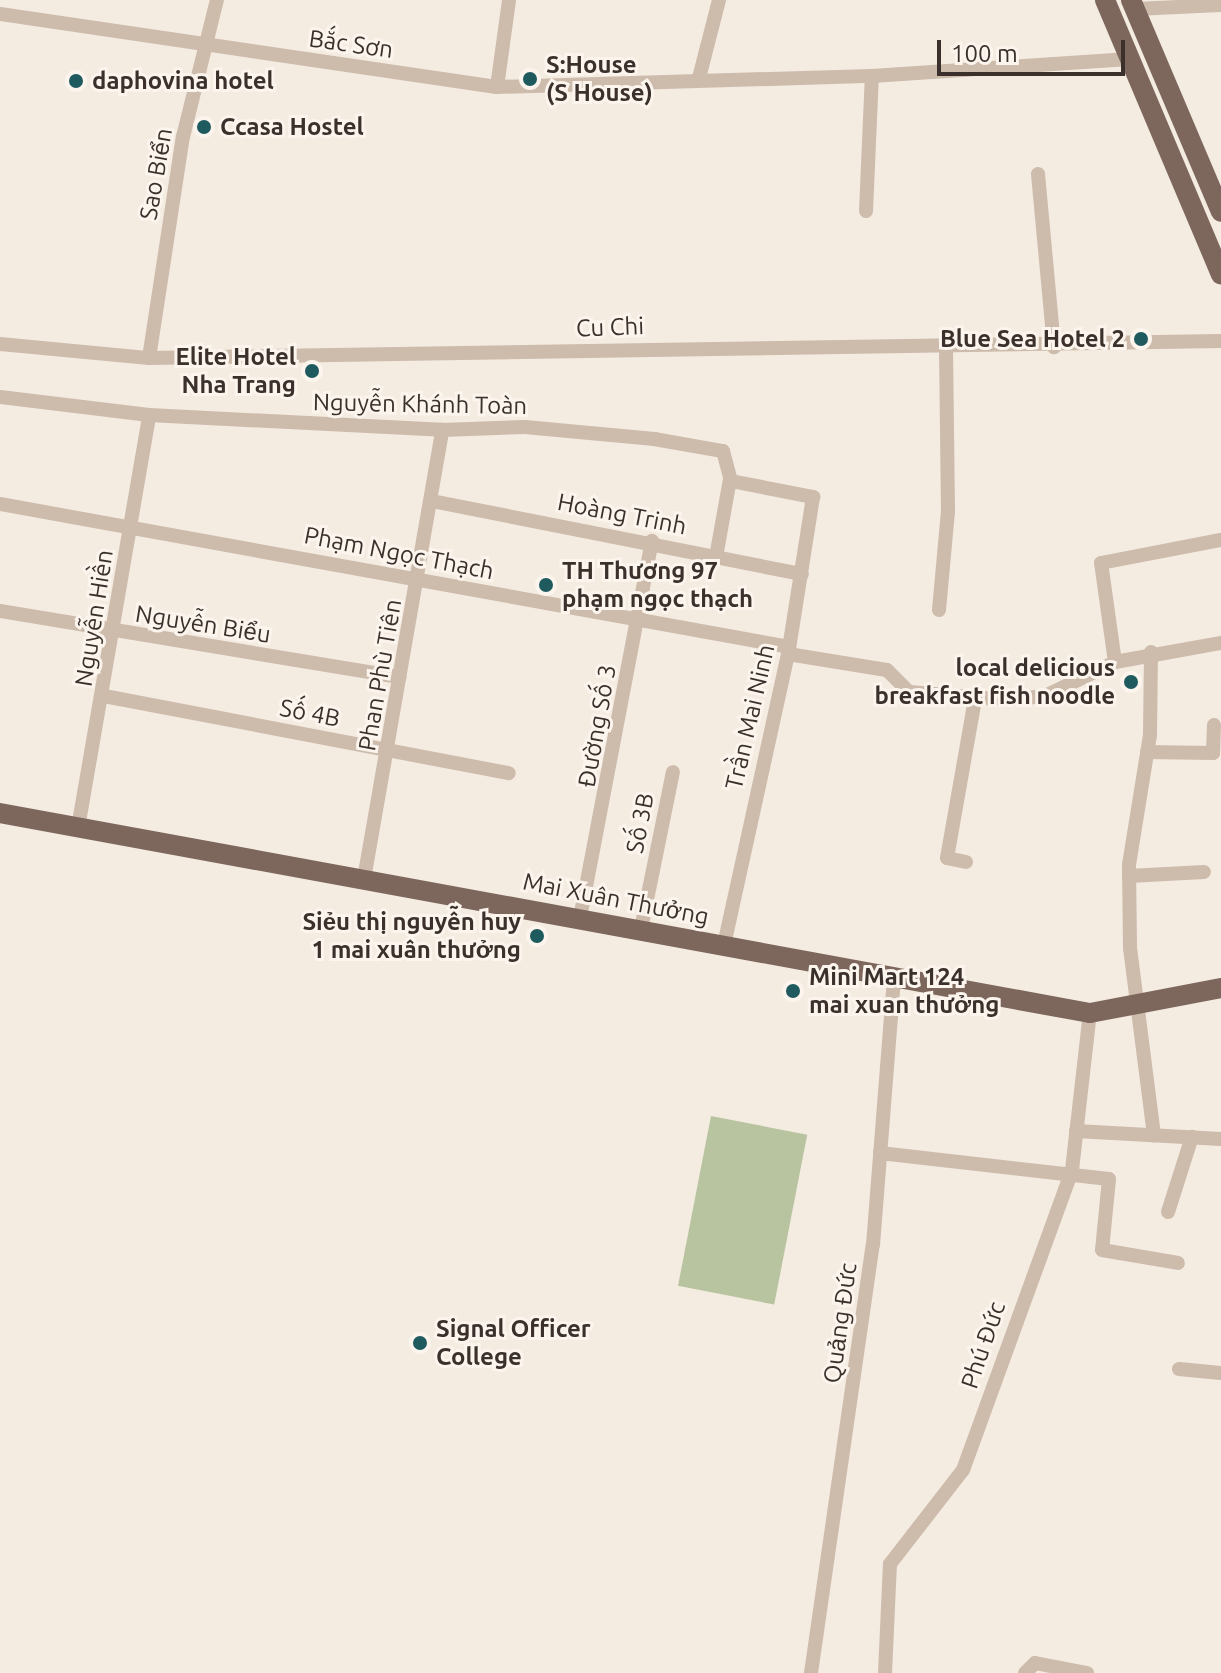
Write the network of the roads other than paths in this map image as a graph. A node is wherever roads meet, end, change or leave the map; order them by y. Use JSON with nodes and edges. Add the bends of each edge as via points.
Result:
{"nodes":[{"id":1,"x":217,"y":0,"type":"edge"},
{"id":2,"x":509,"y":0,"type":"edge"},
{"id":3,"x":719,"y":0,"type":"edge"},
{"id":4,"x":1105,"y":0,"type":"edge"},
{"id":5,"x":1133,"y":4,"type":"edge"},
{"id":6,"x":1221,"y":5,"type":"edge"},
{"id":7,"x":0,"y":14,"type":"edge"},
{"id":8,"x":207,"y":46,"type":"junction"},
{"id":9,"x":1154,"y":57,"type":"junction"},
{"id":10,"x":1129,"y":59,"type":"junction"},
{"id":11,"x":872,"y":76,"type":"junction"},
{"id":12,"x":699,"y":78,"type":"junction"},
{"id":13,"x":497,"y":87,"type":"junction"},
{"id":14,"x":1038,"y":174,"type":"dead end"},
{"id":15,"x":866,"y":211,"type":"dead end"},
{"id":16,"x":1221,"y":212,"type":"edge"},
{"id":17,"x":1221,"y":274,"type":"edge"},
{"id":18,"x":1221,"y":341,"type":"edge"},
{"id":19,"x":0,"y":344,"type":"edge"},
{"id":20,"x":1054,"y":347,"type":"junction"},
{"id":21,"x":946,"y":348,"type":"junction"},
{"id":22,"x":149,"y":358,"type":"junction"},
{"id":23,"x":0,"y":397,"type":"edge"},
{"id":24,"x":149,"y":415,"type":"junction"},
{"id":25,"x":442,"y":430,"type":"junction"},
{"id":26,"x":730,"y":479,"type":"junction"},
{"id":27,"x":432,"y":501,"type":"junction"},
{"id":28,"x":0,"y":504,"type":"edge"},
{"id":29,"x":131,"y":526,"type":"junction"},
{"id":30,"x":1221,"y":540,"type":"edge"},
{"id":31,"x":652,"y":541,"type":"junction"},
{"id":32,"x":716,"y":557,"type":"junction"},
{"id":33,"x":802,"y":574,"type":"junction"},
{"id":34,"x":420,"y":579,"type":"junction"},
{"id":35,"x":939,"y":610,"type":"dead end"},
{"id":36,"x":0,"y":611,"type":"edge"},
{"id":37,"x":638,"y":621,"type":"junction"},
{"id":38,"x":111,"y":632,"type":"junction"},
{"id":39,"x":1221,"y":643,"type":"edge"},
{"id":40,"x":789,"y":650,"type":"junction"},
{"id":41,"x":1151,"y":652,"type":"junction"},
{"id":42,"x":1115,"y":662,"type":"junction"},
{"id":43,"x":400,"y":677,"type":"junction"},
{"id":44,"x":976,"y":694,"type":"junction"},
{"id":45,"x":104,"y":696,"type":"junction"},
{"id":46,"x":1214,"y":725,"type":"dead end"},
{"id":47,"x":388,"y":750,"type":"junction"},
{"id":48,"x":1147,"y":752,"type":"junction"},
{"id":49,"x":673,"y":772,"type":"dead end"},
{"id":50,"x":509,"y":773,"type":"dead end"},
{"id":51,"x":0,"y":813,"type":"edge"},
{"id":52,"x":78,"y":828,"type":"junction"},
{"id":53,"x":966,"y":862,"type":"dead end"},
{"id":54,"x":1204,"y":872,"type":"dead end"},
{"id":55,"x":1129,"y":876,"type":"junction"},
{"id":56,"x":364,"y":879,"type":"junction"},
{"id":57,"x":580,"y":918,"type":"junction"},
{"id":58,"x":641,"y":929,"type":"junction"},
{"id":59,"x":724,"y":946,"type":"junction"},
{"id":60,"x":894,"y":978,"type":"junction"},
{"id":61,"x":1221,"y":988,"type":"edge"},
{"id":62,"x":1142,"y":1007,"type":"junction"},
{"id":63,"x":1090,"y":1013,"type":"junction"},
{"id":64,"x":1076,"y":1131,"type":"junction"},
{"id":65,"x":1154,"y":1135,"type":"junction"},
{"id":66,"x":1192,"y":1137,"type":"junction"},
{"id":67,"x":1221,"y":1139,"type":"edge"},
{"id":68,"x":880,"y":1153,"type":"junction"},
{"id":69,"x":1072,"y":1170,"type":"junction"},
{"id":70,"x":1168,"y":1212,"type":"dead end"},
{"id":71,"x":1178,"y":1263,"type":"dead end"},
{"id":72,"x":1179,"y":1369,"type":"dead end"},
{"id":73,"x":1221,"y":1373,"type":"edge"},
{"id":74,"x":1030,"y":1668,"type":"edge"},
{"id":75,"x":811,"y":1673,"type":"edge"},
{"id":76,"x":885,"y":1673,"type":"edge"},
{"id":77,"x":1087,"y":1673,"type":"edge"}],
"edges":[{"from":1,"to":8,"type":"street","name":"Sao Biển"},
{"from":2,"to":13,"type":"street"},
{"from":3,"to":12,"type":"street"},
{"from":4,"to":10,"type":"main road"},
{"from":5,"to":6,"type":"street"},
{"from":5,"to":9,"type":"main road"},
{"from":7,"to":8,"type":"street","name":"Bắc Sơn"},
{"from":8,"to":13,"type":"street","name":"Bắc Sơn"},
{"from":8,"to":22,"type":"street","name":"Sao Biển","via":[[183,137]]},
{"from":9,"to":10,"type":"main road"},
{"from":9,"to":16,"type":"main road"},
{"from":10,"to":11,"type":"street","name":"Bắc Sơn"},
{"from":10,"to":17,"type":"main road"},
{"from":11,"to":12,"type":"street","name":"Bắc Sơn"},
{"from":11,"to":15,"type":"street"},
{"from":12,"to":13,"type":"street","name":"Bắc Sơn"},
{"from":14,"to":20,"type":"street"},
{"from":18,"to":20,"type":"street","name":"Cu Chi"},
{"from":19,"to":22,"type":"street","name":"Cu Chi"},
{"from":20,"to":21,"type":"street","name":"Cu Chi"},
{"from":21,"to":22,"type":"street","name":"Cu Chi"},
{"from":21,"to":35,"type":"street","via":[[948,511]]},
{"from":23,"to":24,"type":"street","name":"Nguyễn Khánh Toàn"},
{"from":24,"to":25,"type":"street","name":"Nguyễn Khánh Toàn"},
{"from":24,"to":29,"type":"street","name":"Nguyễn Hiền"},
{"from":25,"to":26,"type":"street","name":"Nguyễn Khánh Toàn","via":[[525,427],[713,447],[728,457]]},
{"from":25,"to":27,"type":"street","name":"Phan Phù Tiên"},
{"from":26,"to":32,"type":"street"},
{"from":26,"to":33,"type":"street","name":"Trần Mai Ninh","via":[[813,497]]},
{"from":27,"to":31,"type":"street","name":"Hoàng Trinh"},
{"from":27,"to":34,"type":"street","name":"Phan Phù Tiên"},
{"from":28,"to":29,"type":"street","name":"Phạm Ngọc Thạch"},
{"from":29,"to":34,"type":"street","name":"Phạm Ngọc Thạch"},
{"from":29,"to":38,"type":"street","name":"Nguyễn Hiền"},
{"from":30,"to":42,"type":"street","via":[[1101,563]]},
{"from":31,"to":32,"type":"street","name":"Hoàng Trinh"},
{"from":31,"to":37,"type":"street","name":"Đường Số 3"},
{"from":32,"to":33,"type":"street","name":"Hoàng Trinh"},
{"from":33,"to":40,"type":"street","name":"Trần Mai Ninh"},
{"from":34,"to":37,"type":"street","name":"Phạm Ngọc Thạch"},
{"from":34,"to":43,"type":"street","name":"Phan Phù Tiên"},
{"from":36,"to":38,"type":"street","name":"Nguyễn Biểu"},
{"from":37,"to":40,"type":"street","name":"Phạm Ngọc Thạch"},
{"from":37,"to":57,"type":"street","name":"Đường Số 3"},
{"from":38,"to":43,"type":"street","name":"Nguyễn Biểu"},
{"from":38,"to":45,"type":"street","name":"Nguyễn Hiền"},
{"from":39,"to":41,"type":"street"},
{"from":40,"to":44,"type":"street","via":[[887,670],[909,692]]},
{"from":40,"to":59,"type":"street","name":"Trần Mai Ninh"},
{"from":41,"to":42,"type":"street"},
{"from":41,"to":48,"type":"street"},
{"from":42,"to":44,"type":"street","via":[[1045,696]]},
{"from":43,"to":47,"type":"street","name":"Phan Phù Tiên"},
{"from":44,"to":53,"type":"street","via":[[947,858]]},
{"from":45,"to":47,"type":"street","name":"Số 4B"},
{"from":45,"to":52,"type":"street","name":"Nguyễn Hiền"},
{"from":46,"to":48,"type":"street","via":[[1213,753]]},
{"from":47,"to":50,"type":"street","name":"Số 4B"},
{"from":47,"to":56,"type":"street","name":"Phan Phù Tiên"},
{"from":48,"to":55,"type":"street"},
{"from":49,"to":58,"type":"street","name":"Số 3B"},
{"from":51,"to":52,"type":"main road","name":"Mai Xuân Thưởng"},
{"from":52,"to":56,"type":"main road","name":"Mai Xuân Thưởng"},
{"from":54,"to":55,"type":"street"},
{"from":55,"to":62,"type":"street","via":[[1133,981]]},
{"from":56,"to":57,"type":"main road","name":"Mai Xuân Thưởng"},
{"from":57,"to":58,"type":"main road","name":"Mai Xuân Thưởng"},
{"from":58,"to":59,"type":"main road","name":"Mai Xuân Thưởng"},
{"from":59,"to":60,"type":"main road","name":"Mai Xuân Thưởng"},
{"from":60,"to":63,"type":"main road","name":"Mai Xuân Thưởng"},
{"from":60,"to":68,"type":"street","name":"Quảng Đức"},
{"from":61,"to":62,"type":"main road","name":"Mai Xuân Thưởng"},
{"from":62,"to":63,"type":"main road","name":"Mai Xuân Thưởng"},
{"from":62,"to":65,"type":"street"},
{"from":63,"to":64,"type":"street","name":"Phú Đức"},
{"from":64,"to":65,"type":"street"},
{"from":64,"to":69,"type":"street","name":"Phú Đức"},
{"from":65,"to":66,"type":"street"},
{"from":66,"to":67,"type":"street"},
{"from":66,"to":70,"type":"street"},
{"from":68,"to":69,"type":"street"},
{"from":68,"to":75,"type":"street","name":"Quảng Đức"},
{"from":69,"to":71,"type":"street","via":[[1109,1179],[1102,1250]]},
{"from":69,"to":76,"type":"street","name":"Phú Đức","via":[[963,1470],[890,1564]]},
{"from":72,"to":73,"type":"street"},
{"from":74,"to":77,"type":"street"}]}
